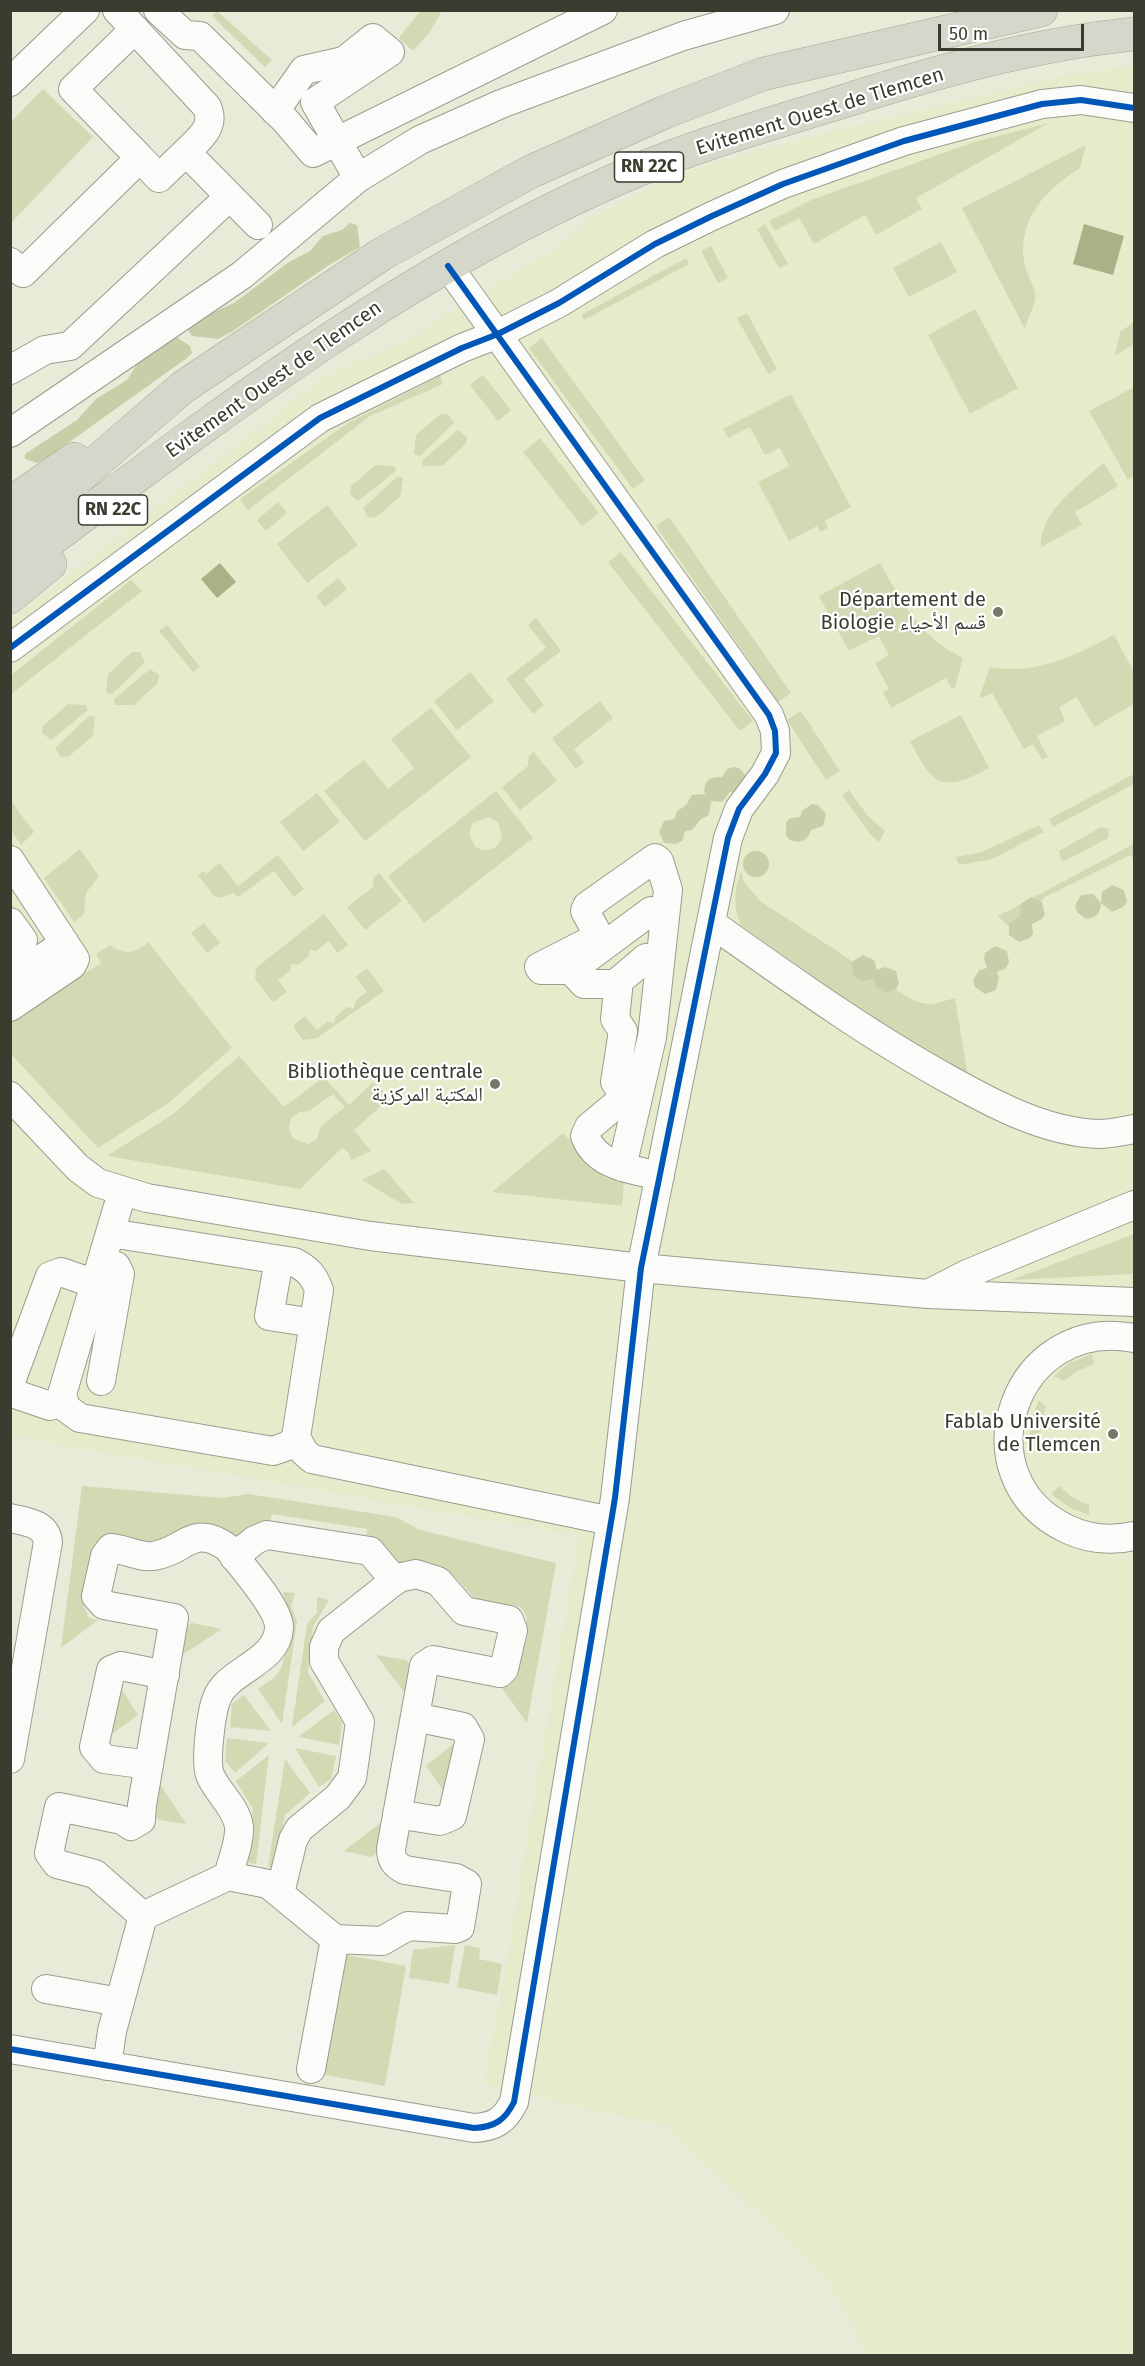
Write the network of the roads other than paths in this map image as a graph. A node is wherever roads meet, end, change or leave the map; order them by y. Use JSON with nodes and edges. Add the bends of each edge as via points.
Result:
{"nodes":[{"id":1,"x":85,"y":10,"type":"edge"},
{"id":2,"x":158,"y":10,"type":"edge"},
{"id":3,"x":603,"y":10,"type":"edge"},
{"id":4,"x":1041,"y":10,"type":"edge"},
{"id":5,"x":760,"y":12,"type":"edge"},
{"id":6,"x":126,"y":20,"type":"edge"},
{"id":7,"x":1134,"y":34,"type":"edge"},
{"id":8,"x":304,"y":70,"type":"junction"},
{"id":9,"x":10,"y":82,"type":"edge"},
{"id":10,"x":1134,"y":108,"type":"edge"},
{"id":11,"x":319,"y":109,"type":"junction"},
{"id":12,"x":285,"y":120,"type":"junction"},
{"id":13,"x":326,"y":148,"type":"junction"},
{"id":14,"x":186,"y":152,"type":"junction"},
{"id":15,"x":140,"y":158,"type":"junction"},
{"id":16,"x":358,"y":178,"type":"junction"},
{"id":17,"x":229,"y":197,"type":"junction"},
{"id":18,"x":258,"y":225,"type":"dead end"},
{"id":19,"x":10,"y":261,"type":"edge"},
{"id":20,"x":448,"y":266,"type":"junction"},
{"id":21,"x":498,"y":334,"type":"junction"},
{"id":22,"x":10,"y":370,"type":"edge"},
{"id":23,"x":183,"y":387,"type":"junction"},
{"id":24,"x":214,"y":420,"type":"junction"},
{"id":25,"x":10,"y":433,"type":"edge"},
{"id":26,"x":10,"y":504,"type":"edge"},
{"id":27,"x":10,"y":537,"type":"edge"},
{"id":28,"x":10,"y":570,"type":"edge"},
{"id":29,"x":10,"y":597,"type":"edge"},
{"id":30,"x":10,"y":648,"type":"edge"},
{"id":31,"x":12,"y":866,"type":"edge"},
{"id":32,"x":10,"y":922,"type":"edge"},
{"id":33,"x":711,"y":923,"type":"junction"},
{"id":34,"x":642,"y":924,"type":"junction"},
{"id":35,"x":65,"y":943,"type":"junction"},
{"id":36,"x":10,"y":952,"type":"edge"},
{"id":37,"x":576,"y":976,"type":"junction"},
{"id":38,"x":10,"y":980,"type":"edge"},
{"id":39,"x":10,"y":1007,"type":"edge"},
{"id":40,"x":631,"y":1099,"type":"junction"},
{"id":41,"x":674,"y":1106,"type":"junction"},
{"id":42,"x":16,"y":1113,"type":"edge"},
{"id":43,"x":1134,"y":1129,"type":"edge"},
{"id":44,"x":660,"y":1176,"type":"junction"},
{"id":45,"x":122,"y":1192,"type":"junction"},
{"id":46,"x":1134,"y":1205,"type":"edge"},
{"id":47,"x":110,"y":1233,"type":"junction"},
{"id":48,"x":278,"y":1267,"type":"junction"},
{"id":49,"x":641,"y":1268,"type":"junction"},
{"id":50,"x":99,"y":1273,"type":"junction"},
{"id":51,"x":928,"y":1294,"type":"junction"},
{"id":52,"x":1122,"y":1302,"type":"edge"},
{"id":53,"x":314,"y":1323,"type":"junction"},
{"id":54,"x":1128,"y":1337,"type":"edge"},
{"id":55,"x":101,"y":1381,"type":"dead end"},
{"id":56,"x":10,"y":1384,"type":"edge"},
{"id":57,"x":10,"y":1390,"type":"edge"},
{"id":58,"x":63,"y":1400,"type":"junction"},
{"id":59,"x":294,"y":1449,"type":"junction"},
{"id":60,"x":10,"y":1518,"type":"edge"},
{"id":61,"x":611,"y":1521,"type":"junction"},
{"id":62,"x":1134,"y":1536,"type":"edge"},
{"id":63,"x":234,"y":1557,"type":"junction"},
{"id":64,"x":395,"y":1581,"type":"junction"},
{"id":65,"x":165,"y":1676,"type":"junction"},
{"id":66,"x":415,"y":1717,"type":"junction"},
{"id":67,"x":11,"y":1756,"type":"edge"},
{"id":68,"x":149,"y":1765,"type":"junction"},
{"id":69,"x":397,"y":1814,"type":"junction"},
{"id":70,"x":228,"y":1876,"type":"junction"},
{"id":71,"x":280,"y":1893,"type":"junction"},
{"id":72,"x":144,"y":1916,"type":"junction"},
{"id":73,"x":335,"y":1939,"type":"junction"},
{"id":74,"x":46,"y":1989,"type":"dead end"},
{"id":75,"x":120,"y":2002,"type":"junction"},
{"id":76,"x":10,"y":2049,"type":"edge"},
{"id":77,"x":107,"y":2066,"type":"junction"},
{"id":78,"x":311,"y":2069,"type":"dead end"}],
"edges":[{"from":1,"to":9,"type":"street"},
{"from":2,"to":12,"type":"street","via":[[185,34],[200,36]]},
{"from":3,"to":13,"type":"street"},
{"from":4,"to":23,"type":"highway","name":"Evitement Ouest de Tlemcen","number":"RN 22C","via":[[763,74],[665,112],[530,172],[382,255]]},
{"from":5,"to":16,"type":"street","via":[[683,36],[501,104],[420,140]]},
{"from":6,"to":14,"type":"street","via":[[211,114],[208,129]]},
{"from":6,"to":15,"type":"street","via":[[73,89]]},
{"from":7,"to":20,"type":"highway","name":"Evitement Ouest de Tlemcen","number":"RN 22C","via":[[1018,53],[894,85],[759,128],[618,178]]},
{"from":8,"to":11,"type":"street"},
{"from":8,"to":11,"type":"street","via":[[344,61],[373,38],[390,52]]},
{"from":8,"to":12,"type":"street"},
{"from":10,"to":21,"type":"street","via":[[1081,100],[1042,104],[904,141],[783,184],[712,216],[655,244],[559,303]]},
{"from":11,"to":12,"type":"street"},
{"from":11,"to":13,"type":"street"},
{"from":12,"to":13,"type":"street","via":[[280,143],[300,165]]},
{"from":13,"to":16,"type":"street"},
{"from":14,"to":15,"type":"street","via":[[159,178]]},
{"from":14,"to":17,"type":"street"},
{"from":15,"to":19,"type":"street","via":[[23,273]]},
{"from":16,"to":25,"type":"street","via":[[242,275]]},
{"from":17,"to":18,"type":"street"},
{"from":17,"to":22,"type":"street","via":[[70,346],[45,350]]},
{"from":20,"to":21,"type":"street"},
{"from":20,"to":24,"type":"highway","name":"Evitement Ouest de Tlemcen","number":"RN 22C","via":[[303,355]]},
{"from":21,"to":30,"type":"street","via":[[320,418]]},
{"from":21,"to":33,"type":"street","via":[[768,715],[775,731],[776,753],[732,824]]},
{"from":23,"to":26,"type":"highway","number":"RN 22C","via":[[121,424]]},
{"from":23,"to":27,"type":"highway","name":"Evitement Ouest de Tlemcen","number":"RN 22C"},
{"from":24,"to":28,"type":"highway","name":"Evitement Ouest de Tlemcen","number":"RN 22C"},
{"from":24,"to":29,"type":"highway","number":"RN 22C"},
{"from":31,"to":35,"type":"street"},
{"from":32,"to":36,"type":"street","via":[[23,940]]},
{"from":33,"to":41,"type":"street"},
{"from":33,"to":43,"type":"street","via":[[904,1055],[988,1101],[1052,1127],[1099,1134]]},
{"from":34,"to":37,"type":"street"},
{"from":34,"to":37,"type":"street"},
{"from":34,"to":37,"type":"street","via":[[594,928],[594,939],[539,967]]},
{"from":34,"to":40,"type":"street","via":[[640,1031]]},
{"from":34,"to":40,"type":"street","via":[[615,1082]]},
{"from":34,"to":40,"type":"street","via":[[653,859],[658,859],[668,886],[652,1036]]},
{"from":35,"to":38,"type":"street"},
{"from":35,"to":39,"type":"street","via":[[75,957],[74,962]]},
{"from":40,"to":41,"type":"street"},
{"from":40,"to":44,"type":"street","via":[[616,1165]]},
{"from":41,"to":44,"type":"street"},
{"from":42,"to":45,"type":"street","via":[[98,1183]]},
{"from":44,"to":49,"type":"street"},
{"from":45,"to":47,"type":"street"},
{"from":45,"to":49,"type":"street","via":[[370,1236]]},
{"from":46,"to":51,"type":"street"},
{"from":47,"to":48,"type":"street"},
{"from":47,"to":50,"type":"street"},
{"from":48,"to":53,"type":"street","via":[[306,1267],[314,1277],[319,1290]]},
{"from":48,"to":53,"type":"street","via":[[269,1316]]},
{"from":49,"to":51,"type":"street"},
{"from":49,"to":61,"type":"street"},
{"from":50,"to":55,"type":"street","via":[[116,1266],[120,1274]]},
{"from":50,"to":56,"type":"street","via":[[61,1272],[50,1276]]},
{"from":50,"to":58,"type":"street"},
{"from":51,"to":52,"type":"street"},
{"from":52,"to":54,"type":"street"},
{"from":53,"to":59,"type":"street"},
{"from":54,"to":62,"type":"street","via":[[1085,1338],[1048,1356],[1036,1367],[1022,1386],[1013,1409],[1010,1450],[1023,1488],[1050,1519],[1095,1537]]},
{"from":57,"to":58,"type":"street","via":[[50,1406]]},
{"from":58,"to":59,"type":"street","via":[[66,1408],[80,1418]]},
{"from":59,"to":61,"type":"street"},
{"from":60,"to":67,"type":"street","via":[[42,1528],[48,1542]]},
{"from":61,"to":77,"type":"street","via":[[514,2102],[506,2117],[490,2127],[474,2128]]},
{"from":63,"to":64,"type":"street","via":[[261,1537],[278,1536],[280,1524],[356,1538],[354,1548],[370,1551]]},
{"from":63,"to":65,"type":"street","via":[[222,1544],[205,1536],[156,1556],[117,1549],[107,1551],[98,1601],[174,1618]]},
{"from":63,"to":70,"type":"street","via":[[274,1611],[279,1629],[270,1649],[217,1698],[207,1763],[239,1830]]},
{"from":64,"to":66,"type":"street","via":[[422,1575],[438,1581],[464,1611],[509,1620],[513,1625],[500,1673],[428,1661]]},
{"from":64,"to":71,"type":"street","via":[[330,1631],[324,1647],[326,1667],[359,1717],[352,1778],[338,1797],[299,1829]]},
{"from":65,"to":68,"type":"street"},
{"from":65,"to":68,"type":"street","via":[[121,1666],[111,1670],[94,1747],[104,1759]]},
{"from":66,"to":69,"type":"street"},
{"from":66,"to":69,"type":"street","via":[[463,1727],[470,1739],[452,1816],[440,1821]]},
{"from":68,"to":72,"type":"street","via":[[143,1813],[137,1824],[131,1826],[122,1820],[59,1807],[49,1853],[57,1864],[101,1878]]},
{"from":69,"to":73,"type":"street","via":[[391,1849],[397,1866],[456,1878],[467,1884],[460,1927],[408,1926],[374,1942]]},
{"from":70,"to":71,"type":"street","via":[[258,1881]]},
{"from":70,"to":72,"type":"street"},
{"from":71,"to":73,"type":"street"},
{"from":72,"to":75,"type":"street"},
{"from":73,"to":78,"type":"street"},
{"from":74,"to":75,"type":"street"},
{"from":75,"to":77,"type":"street"},
{"from":76,"to":77,"type":"street"}]}
